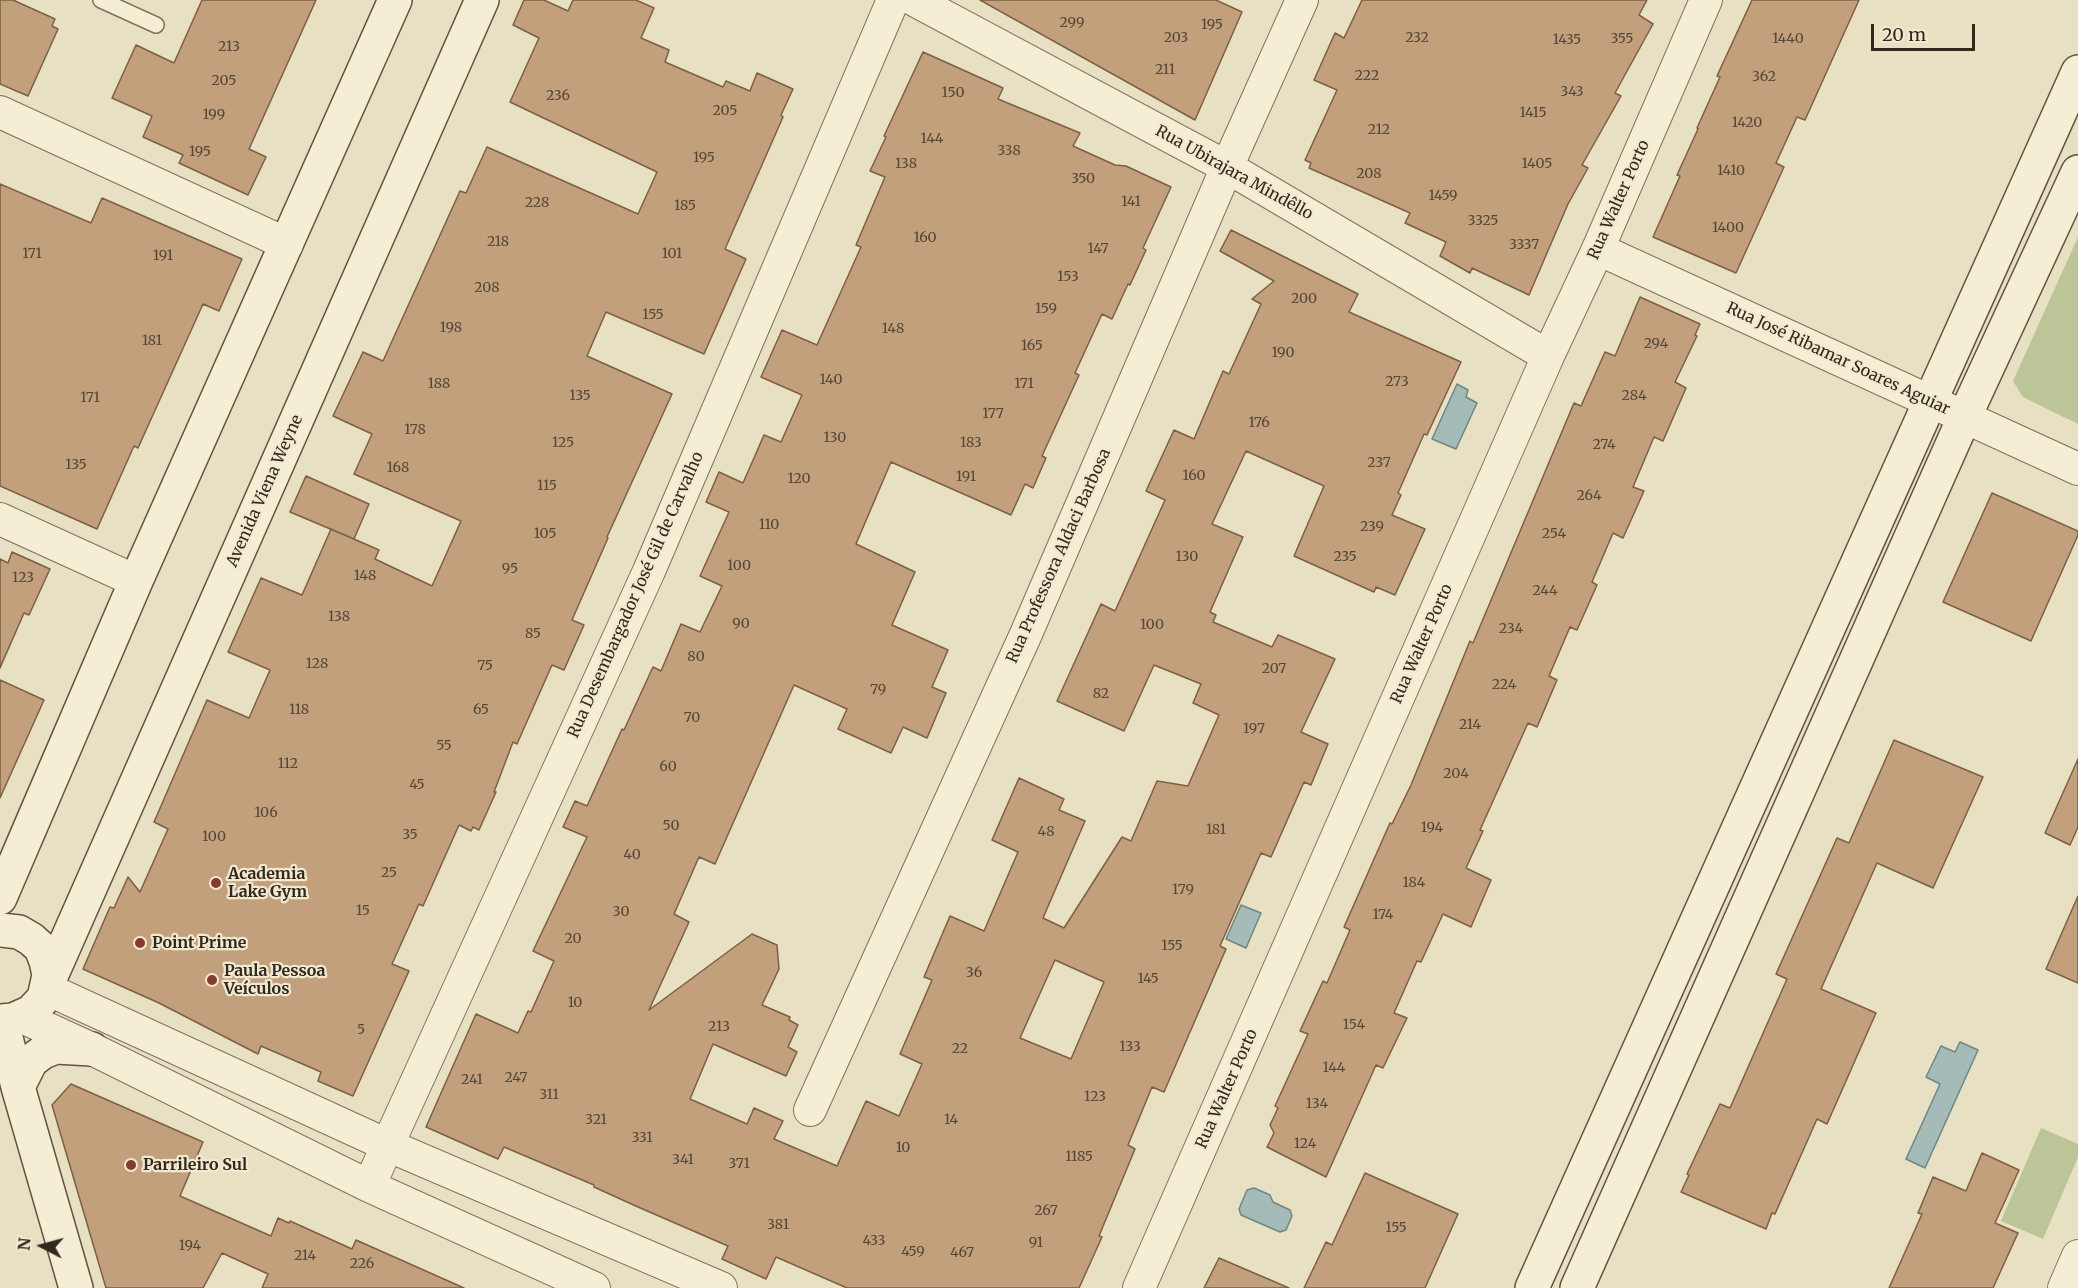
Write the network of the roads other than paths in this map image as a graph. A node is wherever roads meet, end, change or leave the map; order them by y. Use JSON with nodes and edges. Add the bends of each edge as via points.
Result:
{"nodes":[{"id":1,"x":101,"y":0,"type":"edge"},
{"id":2,"x":395,"y":0,"type":"edge"},
{"id":3,"x":482,"y":0,"type":"edge"},
{"id":4,"x":893,"y":0,"type":"edge"},
{"id":5,"x":914,"y":0,"type":"edge"},
{"id":6,"x":1302,"y":0,"type":"edge"},
{"id":7,"x":1706,"y":0,"type":"edge"},
{"id":8,"x":156,"y":25,"type":"dead end"},
{"id":9,"x":2078,"y":72,"type":"edge"},
{"id":10,"x":0,"y":112,"type":"edge"},
{"id":11,"x":1227,"y":167,"type":"junction"},
{"id":12,"x":2078,"y":172,"type":"edge"},
{"id":13,"x":287,"y":244,"type":"junction"},
{"id":14,"x":1598,"y":249,"type":"junction"},
{"id":15,"x":1548,"y":357,"type":"junction"},
{"id":16,"x":1929,"y":400,"type":"junction"},
{"id":17,"x":1964,"y":417,"type":"junction"},
{"id":18,"x":2078,"y":469,"type":"edge"},
{"id":19,"x":0,"y":519,"type":"edge"},
{"id":20,"x":136,"y":581,"type":"junction"},
{"id":21,"x":0,"y":898,"type":"edge"},
{"id":22,"x":0,"y":930,"type":"edge"},
{"id":23,"x":48,"y":986,"type":"junction"},
{"id":24,"x":1666,"y":987,"type":"junction"},
{"id":25,"x":1702,"y":1006,"type":"junction"},
{"id":26,"x":8,"y":1020,"type":"edge"},
{"id":27,"x":92,"y":1049,"type":"junction"},
{"id":28,"x":18,"y":1087,"type":"junction"},
{"id":29,"x":810,"y":1110,"type":"dead end"},
{"id":30,"x":387,"y":1145,"type":"junction"},
{"id":31,"x":369,"y":1186,"type":"junction"},
{"id":32,"x":2078,"y":1256,"type":"edge"},
{"id":33,"x":76,"y":1288,"type":"edge"},
{"id":34,"x":594,"y":1288,"type":"edge"},
{"id":35,"x":721,"y":1288,"type":"edge"},
{"id":36,"x":1139,"y":1288,"type":"edge"},
{"id":37,"x":1532,"y":1288,"type":"edge"},
{"id":38,"x":1577,"y":1288,"type":"edge"},
{"id":39,"x":2064,"y":1288,"type":"edge"}],
"edges":[{"from":1,"to":8,"type":"lane"},
{"from":2,"to":13,"type":"main road"},
{"from":3,"to":23,"type":"main road","name":"Avenida Viena Weyne"},
{"from":4,"to":30,"type":"street","name":"Rua Desembargador José Gil de Carvalho","via":[[649,571]]},
{"from":5,"to":11,"type":"street","name":"Rua Ubirajara Mindêllo"},
{"from":6,"to":11,"type":"street","name":"Rua Professora Aldaci Barbosa"},
{"from":7,"to":14,"type":"street","name":"Rua Walter Porto"},
{"from":9,"to":16,"type":"main road"},
{"from":10,"to":13,"type":"street"},
{"from":11,"to":15,"type":"street","name":"Rua Ubirajara Mindêllo"},
{"from":11,"to":29,"type":"street","name":"Rua Professora Aldaci Barbosa","via":[[1026,634]]},
{"from":12,"to":17,"type":"main road"},
{"from":13,"to":20,"type":"main road"},
{"from":14,"to":15,"type":"street","name":"Rua Walter Porto"},
{"from":14,"to":16,"type":"street","name":"Rua José Ribamar Soares Aguiar"},
{"from":15,"to":36,"type":"street","name":"Rua Walter Porto"},
{"from":16,"to":17,"type":"street","name":"Rua José Ribamar Soares Aguiar"},
{"from":16,"to":24,"type":"main road"},
{"from":17,"to":18,"type":"street","name":"Rua José Ribamar Soares Aguiar"},
{"from":17,"to":25,"type":"main road"},
{"from":19,"to":20,"type":"street"},
{"from":20,"to":21,"type":"main road"},
{"from":22,"to":23,"type":"main road","via":[[19,932],[41,948],[48,969]]},
{"from":23,"to":26,"type":"main road","name":"Avenida Viena Weyne","via":[[38,1006]]},
{"from":23,"to":30,"type":"street"},
{"from":24,"to":25,"type":"main road"},
{"from":24,"to":37,"type":"main road"},
{"from":25,"to":38,"type":"main road"},
{"from":26,"to":27,"type":"street"},
{"from":26,"to":28,"type":"main road"},
{"from":27,"to":28,"type":"main road","via":[[56,1047],[43,1052],[31,1061]]},
{"from":27,"to":31,"type":"street"},
{"from":28,"to":33,"type":"main road"},
{"from":30,"to":31,"type":"street","name":"Rua Desembargador José Gil de Carvalho"},
{"from":30,"to":35,"type":"street"},
{"from":31,"to":34,"type":"street"},
{"from":32,"to":39,"type":"street"}]}
